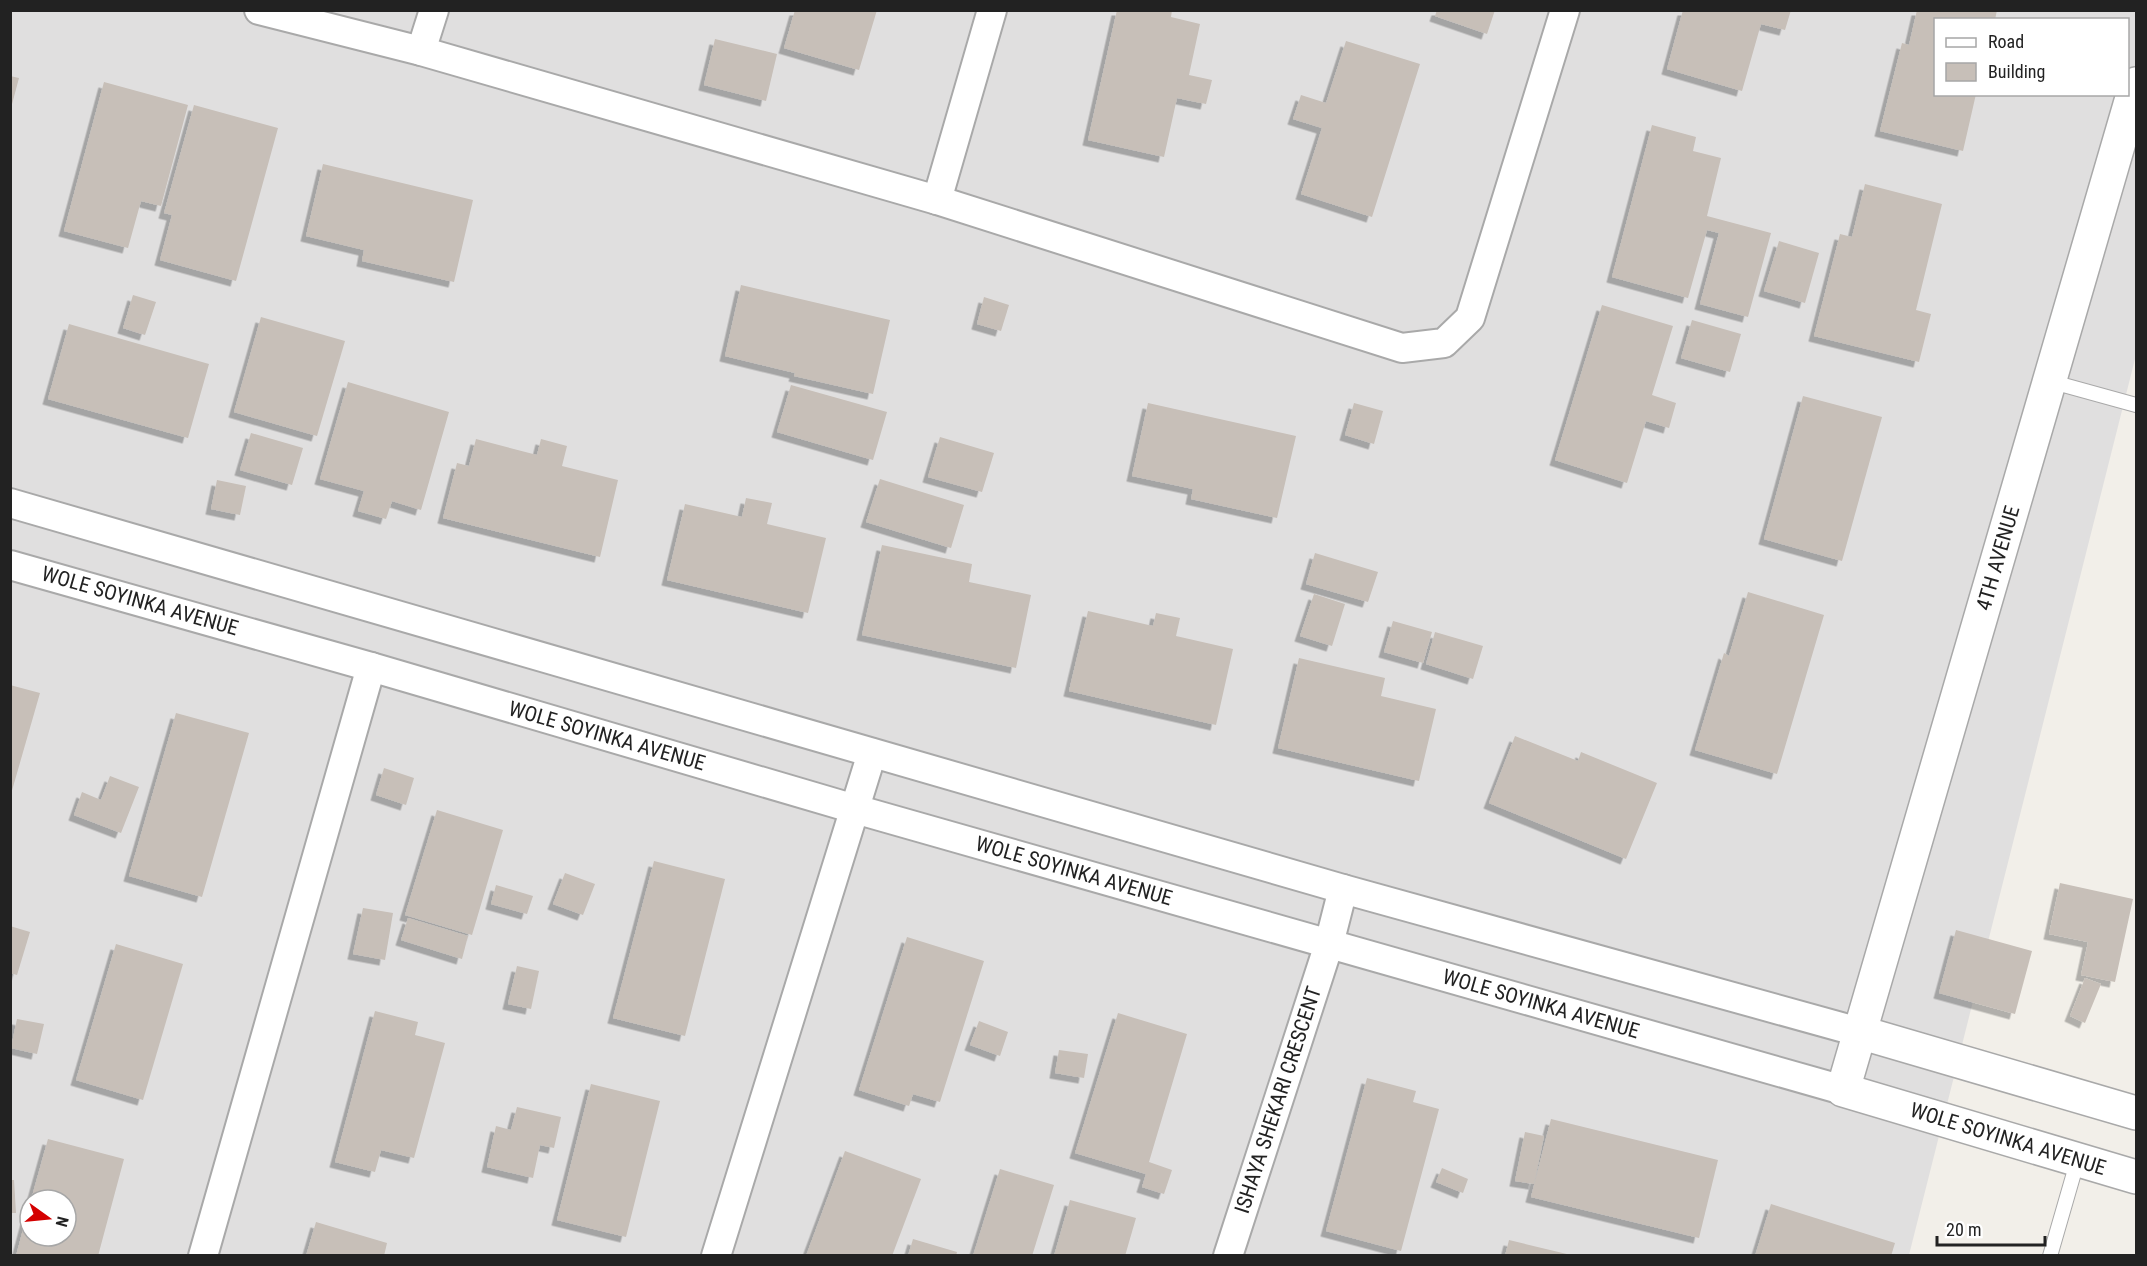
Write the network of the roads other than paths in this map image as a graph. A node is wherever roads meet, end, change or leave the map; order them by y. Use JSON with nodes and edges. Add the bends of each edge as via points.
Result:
{"nodes":[{"id":1,"x":258,"y":10,"type":"edge"},
{"id":2,"x":434,"y":10,"type":"edge"},
{"id":3,"x":992,"y":10,"type":"edge"},
{"id":4,"x":1565,"y":10,"type":"edge"},
{"id":5,"x":421,"y":51,"type":"junction"},
{"id":6,"x":2136,"y":84,"type":"edge"},
{"id":7,"x":937,"y":200,"type":"junction"},
{"id":8,"x":2049,"y":381,"type":"junction"},
{"id":9,"x":2136,"y":405,"type":"edge"},
{"id":10,"x":10,"y":503,"type":"edge"},
{"id":11,"x":10,"y":565,"type":"edge"},
{"id":12,"x":371,"y":667,"type":"junction"},
{"id":13,"x":872,"y":753,"type":"junction"},
{"id":14,"x":855,"y":808,"type":"junction"},
{"id":15,"x":1343,"y":889,"type":"junction"},
{"id":16,"x":1329,"y":944,"type":"junction"},
{"id":17,"x":1859,"y":1032,"type":"junction"},
{"id":18,"x":1843,"y":1090,"type":"junction"},
{"id":19,"x":2136,"y":1113,"type":"edge"},
{"id":20,"x":2078,"y":1159,"type":"junction"},
{"id":21,"x":2136,"y":1177,"type":"edge"},
{"id":22,"x":203,"y":1256,"type":"edge"},
{"id":23,"x":716,"y":1256,"type":"edge"},
{"id":24,"x":1228,"y":1256,"type":"edge"},
{"id":25,"x":2050,"y":1256,"type":"edge"}],
"edges":[{"from":1,"to":5,"type":"street"},
{"from":2,"to":5,"type":"street"},
{"from":3,"to":7,"type":"street"},
{"from":4,"to":7,"type":"street","via":[[1470,318],[1444,343],[1402,348]]},
{"from":5,"to":7,"type":"street"},
{"from":6,"to":8,"type":"street","name":"4TH AVENUE"},
{"from":8,"to":9,"type":"lane"},
{"from":8,"to":17,"type":"street","name":"4TH AVENUE"},
{"from":10,"to":13,"type":"street"},
{"from":11,"to":12,"type":"street","name":"WOLE SOYINKA AVENUE"},
{"from":12,"to":14,"type":"street","name":"WOLE SOYINKA AVENUE"},
{"from":12,"to":22,"type":"street"},
{"from":13,"to":14,"type":"street"},
{"from":13,"to":15,"type":"street"},
{"from":14,"to":16,"type":"street","name":"WOLE SOYINKA AVENUE"},
{"from":14,"to":23,"type":"street"},
{"from":15,"to":16,"type":"street","name":"ISHAYA SHEKARI CRESCENT"},
{"from":15,"to":17,"type":"street"},
{"from":16,"to":18,"type":"street","name":"WOLE SOYINKA AVENUE"},
{"from":16,"to":24,"type":"street","name":"ISHAYA SHEKARI CRESCENT"},
{"from":17,"to":18,"type":"street","name":"4TH AVENUE"},
{"from":17,"to":19,"type":"street"},
{"from":18,"to":20,"type":"street","name":"WOLE SOYINKA AVENUE"},
{"from":20,"to":21,"type":"street","name":"WOLE SOYINKA AVENUE"},
{"from":20,"to":25,"type":"lane"}]}
